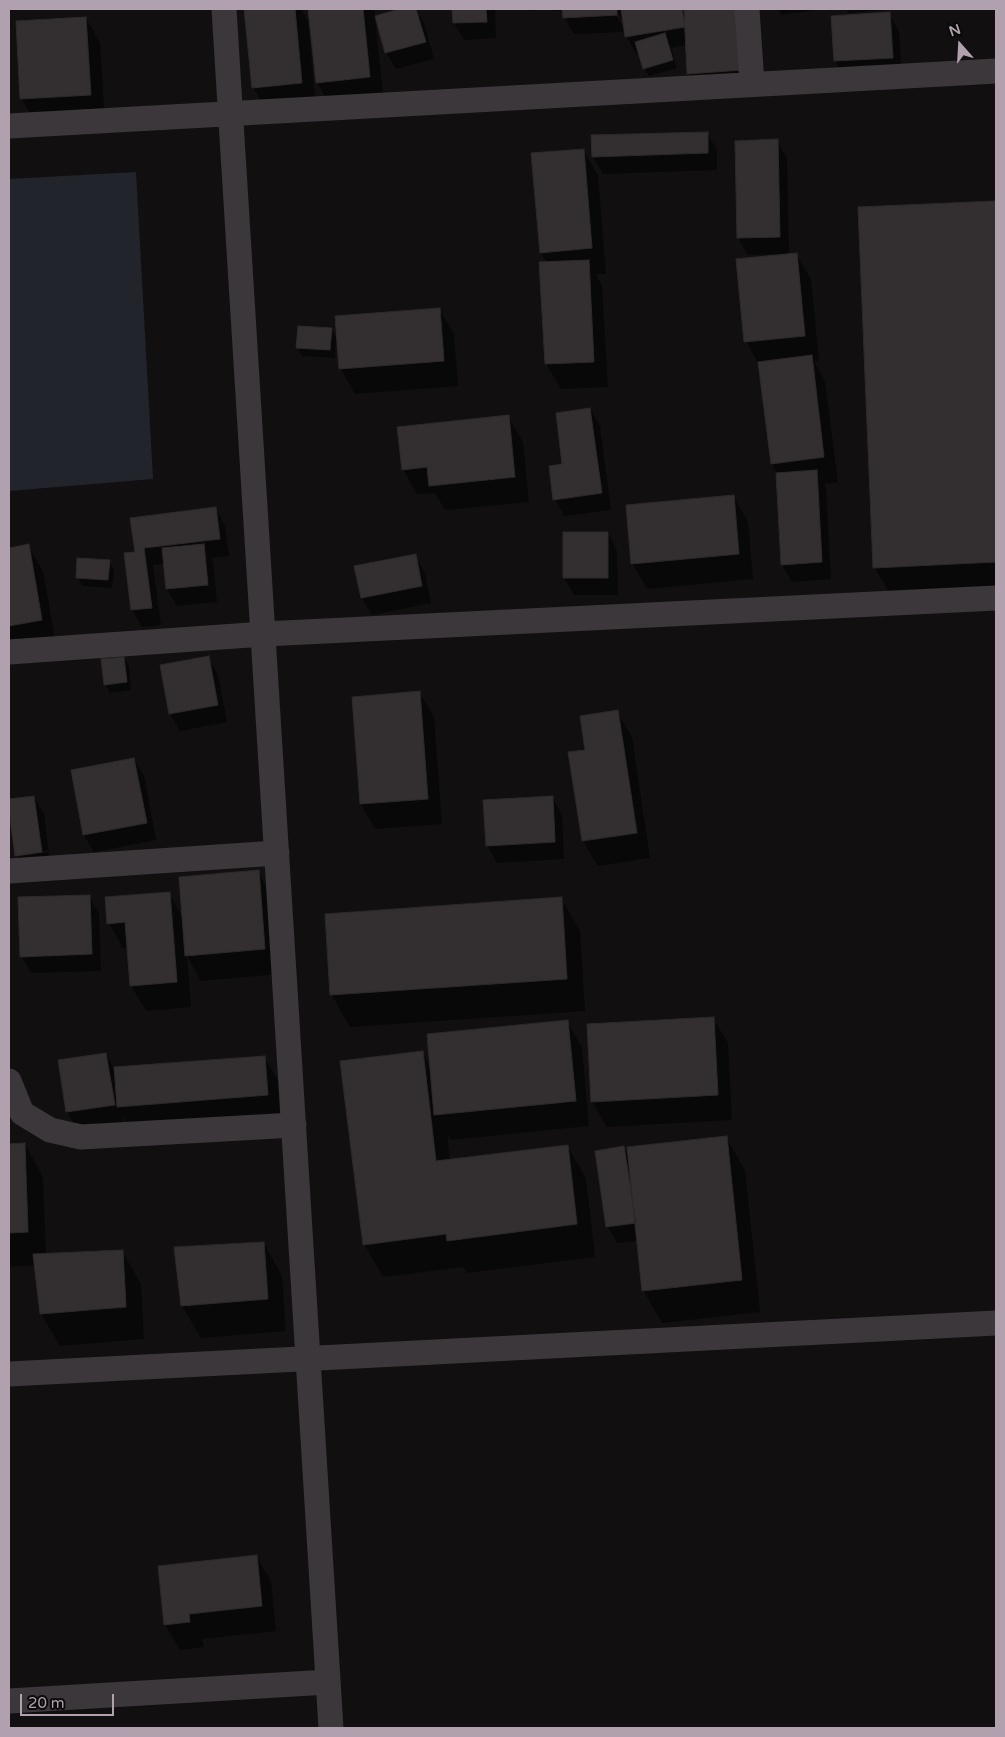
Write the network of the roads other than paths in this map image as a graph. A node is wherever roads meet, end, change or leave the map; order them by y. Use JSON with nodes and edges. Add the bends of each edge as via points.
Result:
{"nodes":[{"id":1,"x":224,"y":9,"type":"edge"},
{"id":2,"x":747,"y":9,"type":"edge"},
{"id":3,"x":996,"y":71,"type":"edge"},
{"id":4,"x":752,"y":84,"type":"junction"},
{"id":5,"x":231,"y":112,"type":"junction"},
{"id":6,"x":9,"y":126,"type":"edge"},
{"id":7,"x":996,"y":598,"type":"edge"},
{"id":8,"x":264,"y":634,"type":"junction"},
{"id":9,"x":9,"y":652,"type":"edge"},
{"id":10,"x":277,"y":853,"type":"junction"},
{"id":11,"x":9,"y":870,"type":"edge"},
{"id":12,"x":9,"y":1081,"type":"edge"},
{"id":13,"x":294,"y":1125,"type":"junction"},
{"id":14,"x":996,"y":1323,"type":"edge"},
{"id":15,"x":308,"y":1359,"type":"junction"},
{"id":16,"x":9,"y":1374,"type":"edge"},
{"id":17,"x":328,"y":1682,"type":"junction"},
{"id":18,"x":9,"y":1701,"type":"edge"},
{"id":19,"x":331,"y":1728,"type":"edge"}],
"edges":[{"from":1,"to":5,"type":"street"},
{"from":2,"to":4,"type":"street"},
{"from":3,"to":4,"type":"street"},
{"from":4,"to":5,"type":"street"},
{"from":5,"to":6,"type":"street"},
{"from":5,"to":8,"type":"street"},
{"from":7,"to":8,"type":"street"},
{"from":8,"to":9,"type":"street"},
{"from":8,"to":10,"type":"street"},
{"from":10,"to":11,"type":"street"},
{"from":10,"to":13,"type":"street"},
{"from":12,"to":13,"type":"street","via":[[22,1113],[50,1130],[81,1137]]},
{"from":13,"to":15,"type":"street"},
{"from":14,"to":15,"type":"street"},
{"from":15,"to":16,"type":"street"},
{"from":15,"to":17,"type":"street"},
{"from":17,"to":18,"type":"street"},
{"from":17,"to":19,"type":"street"}]}
